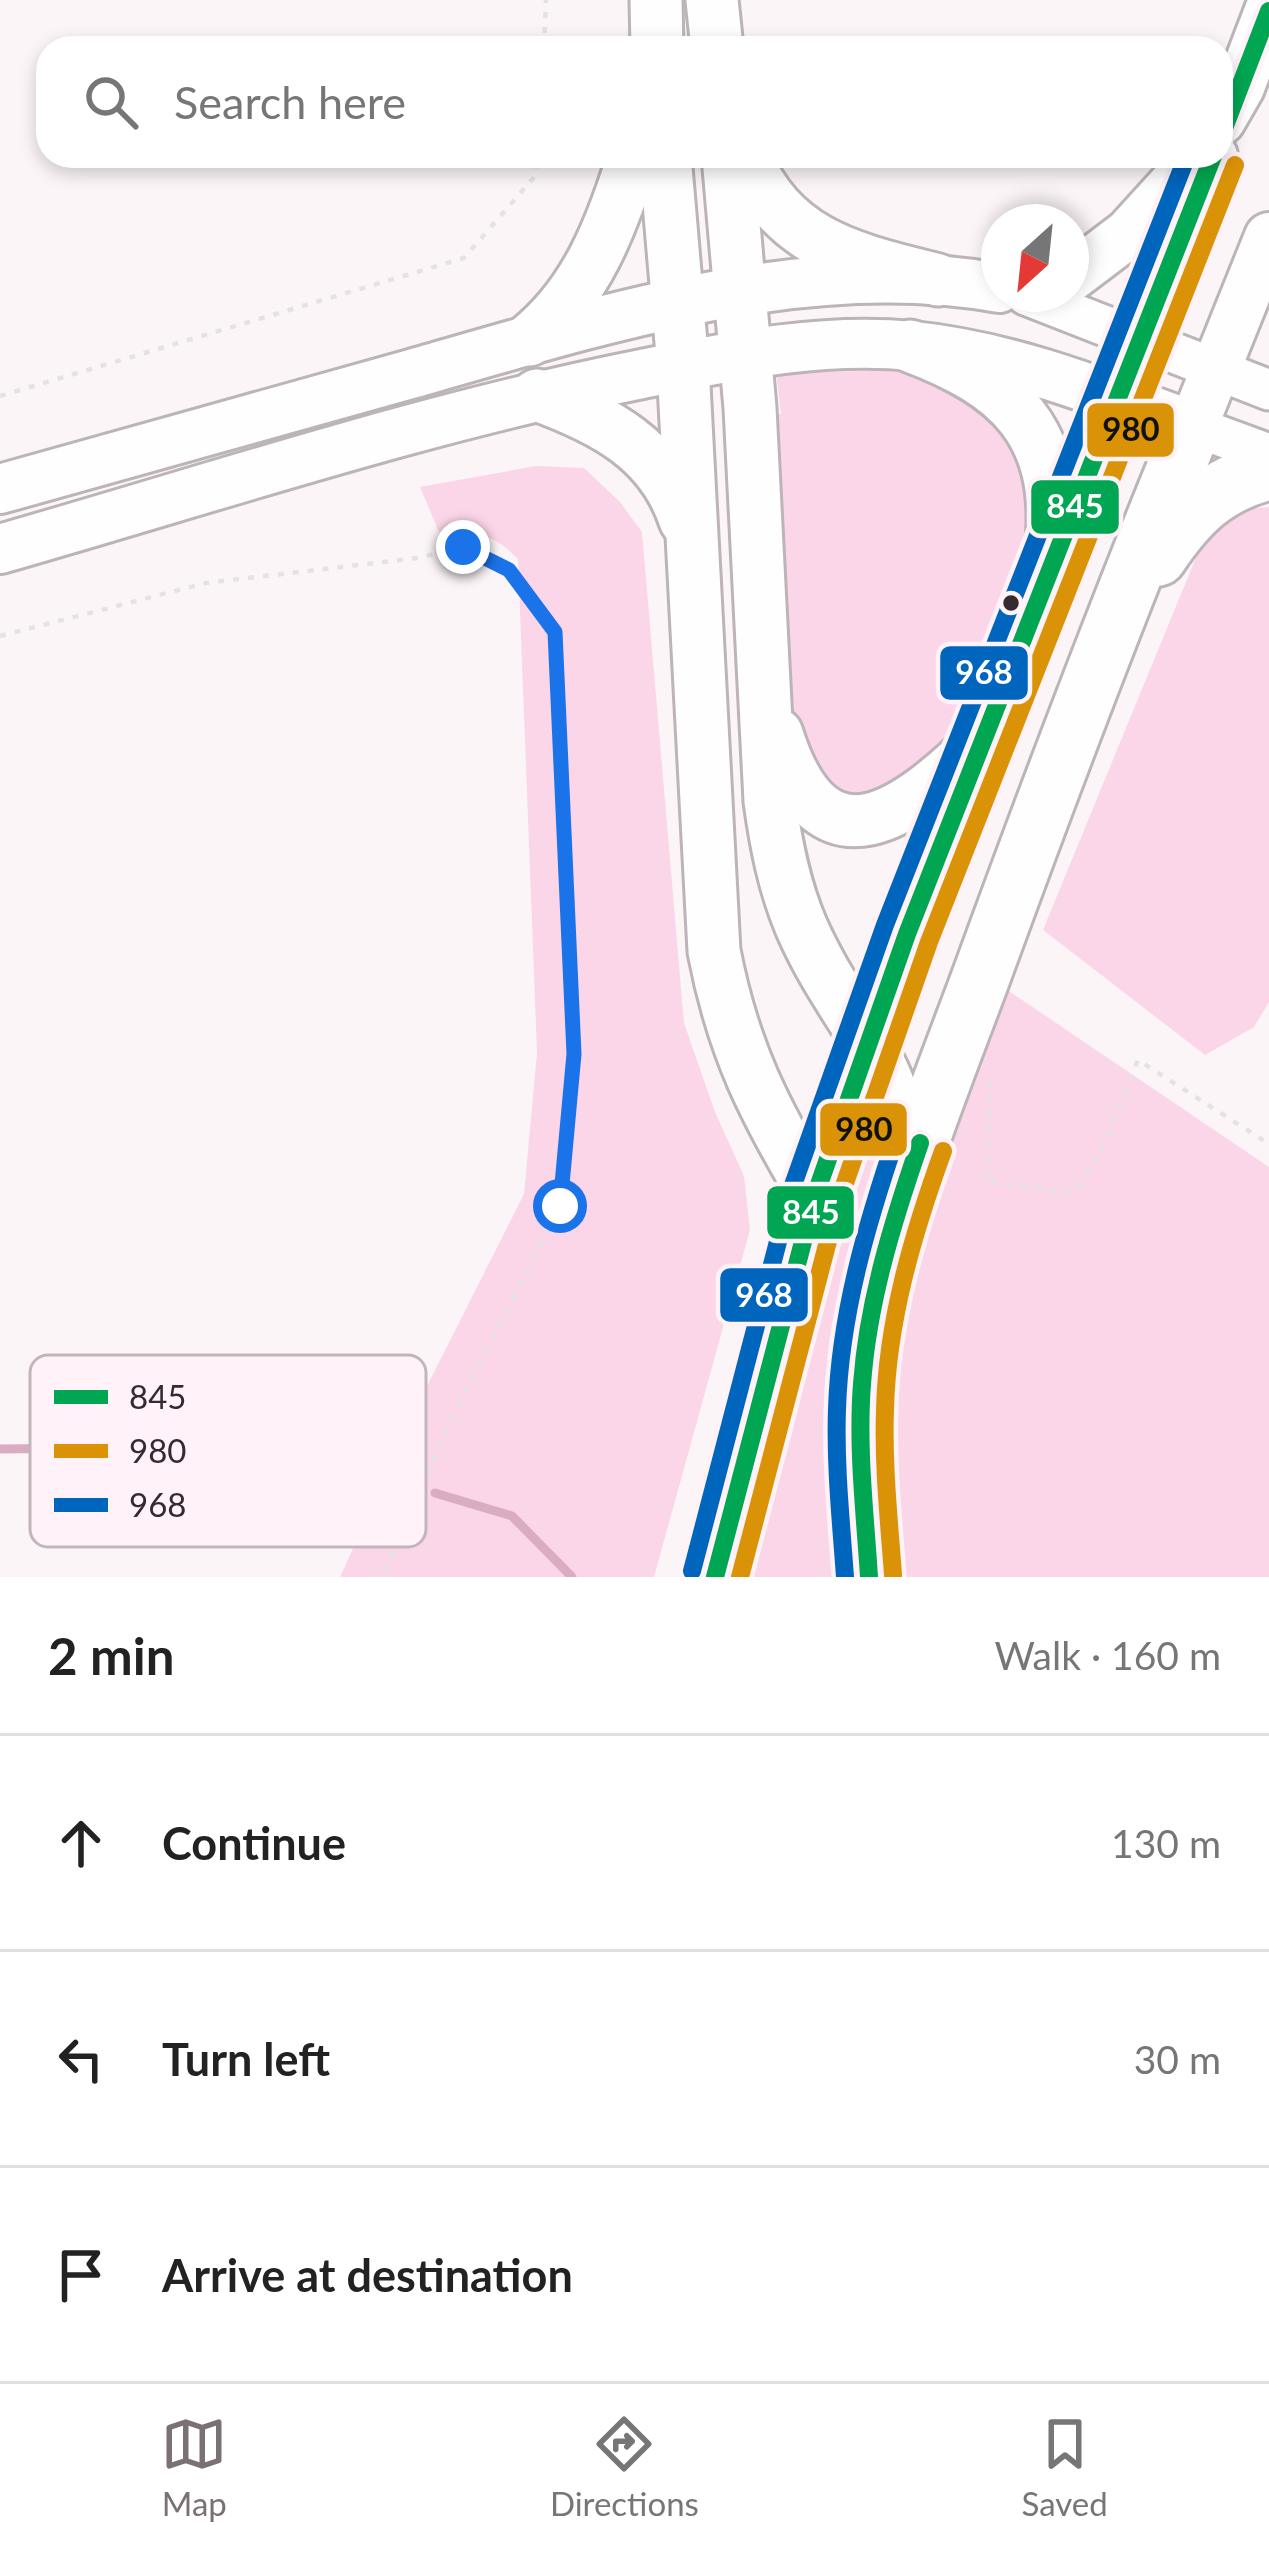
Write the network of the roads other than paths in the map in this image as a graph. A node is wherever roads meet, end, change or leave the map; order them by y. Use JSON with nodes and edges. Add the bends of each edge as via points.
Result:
{"nodes":[{"id":1,"x":656,"y":0,"type":"edge"},
{"id":2,"x":712,"y":0,"type":"edge"},
{"id":3,"x":1269,"y":11,"type":"edge"},
{"id":4,"x":657,"y":36,"type":"edge"},
{"id":5,"x":716,"y":36,"type":"edge"},
{"id":6,"x":1233,"y":97,"type":"edge"},
{"id":7,"x":629,"y":168,"type":"edge"},
{"id":8,"x":666,"y":168,"type":"edge"},
{"id":9,"x":729,"y":168,"type":"edge"},
{"id":10,"x":752,"y":168,"type":"edge"},
{"id":11,"x":1188,"y":168,"type":"edge"},
{"id":12,"x":1208,"y":168,"type":"edge"},
{"id":13,"x":1267,"y":243,"type":"edge"},
{"id":14,"x":1089,"y":263,"type":"edge"},
{"id":15,"x":938,"y":280,"type":"junction"},
{"id":16,"x":981,"y":286,"type":"edge"},
{"id":17,"x":740,"y":291,"type":"junction"},
{"id":18,"x":677,"y":306,"type":"junction"},
{"id":19,"x":1073,"y":312,"type":"edge"},
{"id":20,"x":1269,"y":332,"type":"edge"},
{"id":21,"x":1142,"y":338,"type":"junction"},
{"id":22,"x":529,"y":340,"type":"junction"},
{"id":23,"x":910,"y":346,"type":"junction"},
{"id":24,"x":746,"y":353,"type":"junction"},
{"id":25,"x":683,"y":366,"type":"junction"},
{"id":26,"x":1217,"y":370,"type":"junction"},
{"id":27,"x":1269,"y":390,"type":"edge"},
{"id":28,"x":537,"y":395,"type":"junction"},
{"id":29,"x":1118,"y":398,"type":"junction"},
{"id":30,"x":1193,"y":426,"type":"junction"},
{"id":31,"x":1269,"y":454,"type":"edge"},
{"id":32,"x":1269,"y":471,"type":"edge"},
{"id":33,"x":0,"y":490,"type":"edge"},
{"id":34,"x":692,"y":544,"type":"junction"},
{"id":35,"x":0,"y":549,"type":"edge"},
{"id":36,"x":1046,"y":583,"type":"junction"},
{"id":37,"x":1116,"y":627,"type":"junction"},
{"id":38,"x":766,"y":699,"type":"junction"},
{"id":39,"x":983,"y":740,"type":"junction"},
{"id":40,"x":870,"y":1042,"type":"junction"},
{"id":41,"x":908,"y":1177,"type":"junction"},
{"id":42,"x":815,"y":1196,"type":"junction"},
{"id":43,"x":715,"y":1577,"type":"edge"},
{"id":44,"x":869,"y":1577,"type":"edge"}],
"edges":[{"from":1,"to":4,"type":"highway"},
{"from":2,"to":5,"type":"highway"},
{"from":3,"to":6,"type":"main road"},
{"from":7,"to":22,"type":"highway","via":[[590,270]]},
{"from":8,"to":18,"type":"highway"},
{"from":9,"to":17,"type":"highway"},
{"from":10,"to":15,"type":"highway","via":[[800,232]]},
{"from":11,"to":14,"type":"main road"},
{"from":12,"to":21,"type":"main road"},
{"from":13,"to":20,"type":"main road"},
{"from":13,"to":26,"type":"main road"},
{"from":15,"to":16,"type":"main road"},
{"from":15,"to":17,"type":"main road"},
{"from":17,"to":18,"type":"main road"},
{"from":17,"to":24,"type":"highway"},
{"from":18,"to":22,"type":"main road"},
{"from":18,"to":25,"type":"highway"},
{"from":19,"to":21,"type":"street"},
{"from":21,"to":26,"type":"street"},
{"from":21,"to":29,"type":"main road"},
{"from":22,"to":33,"type":"main road"},
{"from":23,"to":24,"type":"main road"},
{"from":23,"to":29,"type":"main road","via":[[1023,367]]},
{"from":23,"to":36,"type":"highway","via":[[986,380],[1038,441],[1054,500]]},
{"from":24,"to":25,"type":"main road"},
{"from":24,"to":38,"type":"highway"},
{"from":25,"to":28,"type":"main road"},
{"from":25,"to":34,"type":"highway"},
{"from":26,"to":27,"type":"street"},
{"from":26,"to":30,"type":"main road"},
{"from":28,"to":34,"type":"highway","via":[[629,438],[667,483]]},
{"from":28,"to":35,"type":"main road"},
{"from":29,"to":30,"type":"main road"},
{"from":29,"to":36,"type":"highway"},
{"from":30,"to":31,"type":"street"},
{"from":30,"to":37,"type":"highway"},
{"from":32,"to":37,"type":"highway","via":[[1209,494]]},
{"from":34,"to":42,"type":"highway","via":[[717,967],[754,1089]]},
{"from":36,"to":39,"type":"highway"},
{"from":37,"to":41,"type":"highway"},
{"from":38,"to":39,"type":"highway","via":[[806,793],[855,821],[903,808]]},
{"from":38,"to":40,"type":"highway","via":[[770,801],[787,889],[826,974]]},
{"from":39,"to":40,"type":"highway"},
{"from":40,"to":41,"type":"highway","via":[[898,1106]]},
{"from":40,"to":42,"type":"highway"},
{"from":41,"to":44,"type":"highway","via":[[862,1383]]},
{"from":42,"to":43,"type":"highway"}]}
